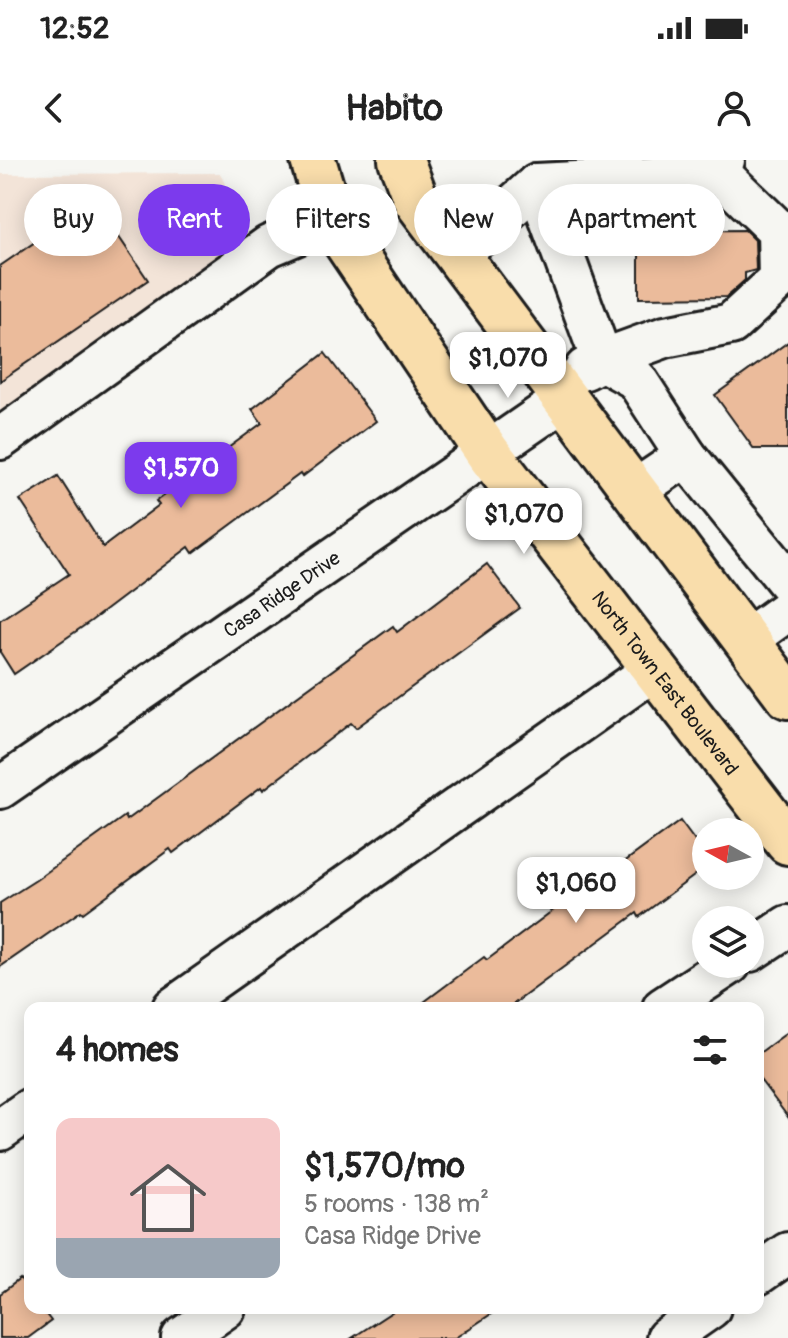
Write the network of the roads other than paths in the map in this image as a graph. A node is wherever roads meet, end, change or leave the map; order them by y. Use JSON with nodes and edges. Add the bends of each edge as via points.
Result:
{"nodes":[{"id":1,"x":313,"y":160,"type":"edge"},
{"id":2,"x":401,"y":160,"type":"edge"},
{"id":3,"x":720,"y":166,"type":"edge"},
{"id":4,"x":320,"y":184,"type":"edge"},
{"id":5,"x":537,"y":184,"type":"junction"},
{"id":6,"x":414,"y":195,"type":"edge"},
{"id":7,"x":522,"y":197,"type":"edge"},
{"id":8,"x":266,"y":248,"type":"edge"},
{"id":9,"x":355,"y":256,"type":"edge"},
{"id":10,"x":459,"y":256,"type":"edge"},
{"id":11,"x":602,"y":360,"type":"junction"},
{"id":12,"x":560,"y":393,"type":"junction"},
{"id":13,"x":0,"y":439,"type":"edge"},
{"id":14,"x":488,"y":453,"type":"junction"},
{"id":15,"x":686,"y":456,"type":"junction"},
{"id":16,"x":634,"y":491,"type":"junction"},
{"id":17,"x":788,"y":582,"type":"edge"},
{"id":18,"x":788,"y":610,"type":"edge"},
{"id":19,"x":746,"y":640,"type":"junction"},
{"id":20,"x":655,"y":669,"type":"junction"},
{"id":21,"x":788,"y":696,"type":"edge"},
{"id":22,"x":0,"y":788,"type":"edge"},
{"id":23,"x":788,"y":842,"type":"edge"},
{"id":24,"x":788,"y":926,"type":"edge"},
{"id":25,"x":764,"y":942,"type":"edge"},
{"id":26,"x":709,"y":978,"type":"edge"},
{"id":27,"x":182,"y":1002,"type":"edge"},
{"id":28,"x":672,"y":1002,"type":"edge"},
{"id":29,"x":24,"y":1113,"type":"edge"},
{"id":30,"x":0,"y":1130,"type":"edge"},
{"id":31,"x":788,"y":1253,"type":"edge"},
{"id":32,"x":764,"y":1270,"type":"edge"},
{"id":33,"x":216,"y":1314,"type":"edge"},
{"id":34,"x":701,"y":1314,"type":"edge"},
{"id":35,"x":182,"y":1338,"type":"edge"},
{"id":36,"x":667,"y":1338,"type":"edge"}],
"edges":[{"from":1,"to":4,"type":"main road","name":"North Town East Boulevard"},
{"from":2,"to":6,"type":"main road"},
{"from":3,"to":5,"type":"street","via":[[714,175]]},
{"from":3,"to":11,"type":"street","name":"Casa Ridge Drive","via":[[778,230],[779,280],[731,324],[665,337]]},
{"from":5,"to":7,"type":"street"},
{"from":5,"to":11,"type":"street"},
{"from":8,"to":13,"type":"street"},
{"from":9,"to":14,"type":"main road","name":"North Town East Boulevard"},
{"from":10,"to":12,"type":"main road"},
{"from":11,"to":12,"type":"street","name":"Casa Ridge Drive"},
{"from":11,"to":15,"type":"street","via":[[636,379]]},
{"from":12,"to":14,"type":"street","name":"Casa Ridge Drive"},
{"from":12,"to":16,"type":"main road"},
{"from":14,"to":20,"type":"main road","name":"North Town East Boulevard"},
{"from":14,"to":22,"type":"street","name":"Casa Ridge Drive"},
{"from":15,"to":16,"type":"street"},
{"from":15,"to":17,"type":"street"},
{"from":16,"to":19,"type":"main road"},
{"from":18,"to":19,"type":"street"},
{"from":19,"to":21,"type":"main road"},
{"from":20,"to":23,"type":"main road","name":"North Town East Boulevard"},
{"from":20,"to":27,"type":"street"},
{"from":24,"to":25,"type":"street"},
{"from":26,"to":28,"type":"street"},
{"from":29,"to":30,"type":"street"},
{"from":31,"to":32,"type":"street"},
{"from":33,"to":35,"type":"street"},
{"from":34,"to":36,"type":"street"}]}
